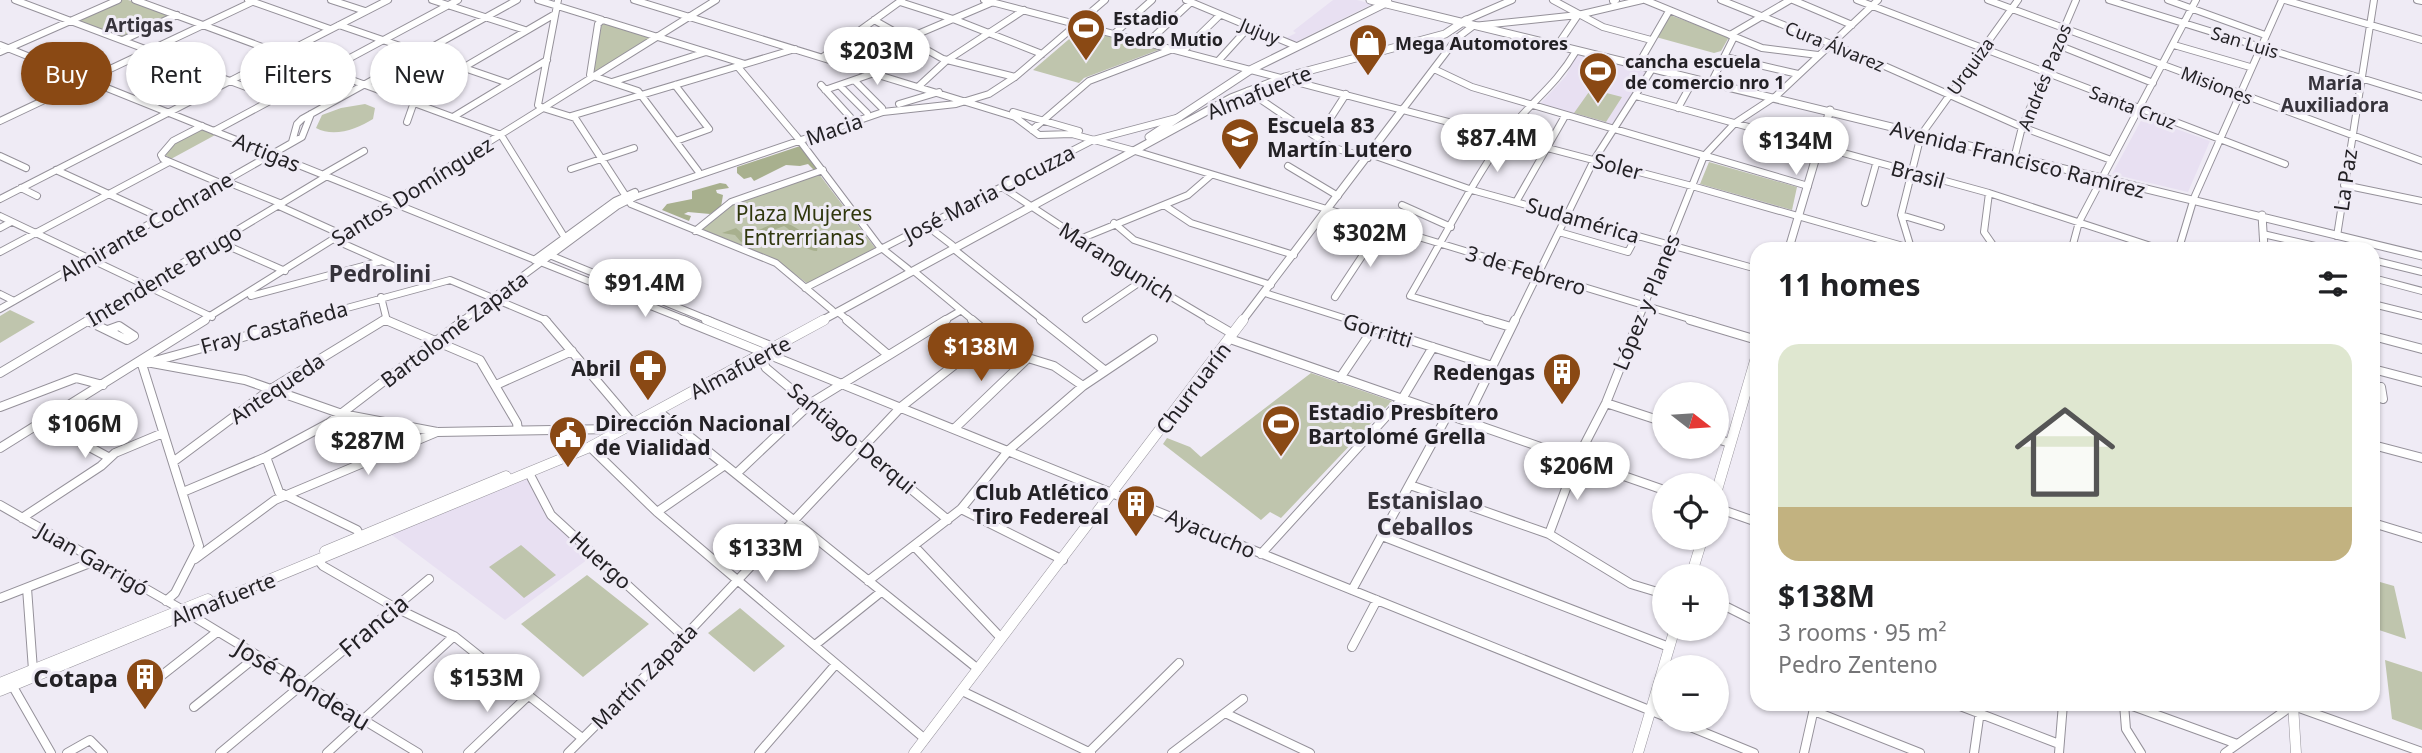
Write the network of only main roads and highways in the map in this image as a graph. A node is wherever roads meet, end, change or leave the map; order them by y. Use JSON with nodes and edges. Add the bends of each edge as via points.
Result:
{"nodes":[{"id":1,"x":1370,"y":0,"type":"edge"},
{"id":2,"x":1386,"y":1,"type":"edge"},
{"id":3,"x":1464,"y":22,"type":"junction"},
{"id":4,"x":1445,"y":34,"type":"junction"},
{"id":5,"x":1457,"y":38,"type":"road end"},
{"id":6,"x":1558,"y":45,"type":"junction"},
{"id":7,"x":1711,"y":82,"type":"junction"},
{"id":8,"x":1404,"y":109,"type":"road end"},
{"id":9,"x":1829,"y":111,"type":"junction"},
{"id":10,"x":1922,"y":133,"type":"junction"},
{"id":11,"x":1132,"y":150,"type":"junction"},
{"id":12,"x":2102,"y":177,"type":"junction"},
{"id":13,"x":2262,"y":216,"type":"junction"},
{"id":14,"x":1791,"y":242,"type":"edge"},
{"id":15,"x":2264,"y":242,"type":"edge"},
{"id":16,"x":2369,"y":242,"type":"edge"},
{"id":17,"x":2380,"y":245,"type":"edge"},
{"id":18,"x":2422,"y":255,"type":"edge"},
{"id":19,"x":763,"y":350,"type":"junction"},
{"id":20,"x":1750,"y":377,"type":"edge"},
{"id":21,"x":1722,"y":473,"type":"edge"},
{"id":22,"x":184,"y":612,"type":"junction"},
{"id":23,"x":1671,"y":641,"type":"edge"},
{"id":24,"x":0,"y":683,"type":"edge"},
{"id":25,"x":0,"y":691,"type":"edge"},
{"id":26,"x":2292,"y":711,"type":"edge"},
{"id":27,"x":914,"y":753,"type":"edge"},
{"id":28,"x":1638,"y":753,"type":"edge"},
{"id":29,"x":2296,"y":753,"type":"edge"}],
"edges":[{"from":1,"to":2,"type":"main road","name":"Avenida Francisco Ramírez"},
{"from":2,"to":3,"type":"main road","name":"Avenida Francisco Ramírez"},
{"from":2,"to":11,"type":"main road","via":[[1252,69]]},
{"from":3,"to":4,"type":"main road","name":"Almafuerte"},
{"from":3,"to":6,"type":"main road","name":"Avenida Francisco Ramírez"},
{"from":4,"to":5,"type":"main road"},
{"from":4,"to":11,"type":"main road","name":"Almafuerte","via":[[1285,77]]},
{"from":6,"to":7,"type":"main road","name":"Avenida Francisco Ramírez"},
{"from":6,"to":7,"type":"main road","name":"Avenida Francisco Ramírez"},
{"from":7,"to":9,"type":"main road","name":"Avenida Francisco Ramírez"},
{"from":8,"to":27,"type":"main road","name":"Churruarín"},
{"from":9,"to":10,"type":"main road","name":"Avenida Francisco Ramírez"},
{"from":9,"to":14,"type":"main road"},
{"from":10,"to":12,"type":"main road","name":"Avenida Francisco Ramírez"},
{"from":10,"to":12,"type":"main road","name":"Avenida Francisco Ramírez"},
{"from":11,"to":19,"type":"main road","name":"Almafuerte"},
{"from":12,"to":13,"type":"main road","name":"Avenida Francisco Ramírez"},
{"from":13,"to":15,"type":"main road"},
{"from":13,"to":16,"type":"main road","name":"Avenida Francisco Ramírez"},
{"from":17,"to":18,"type":"main road","name":"Avenida Francisco Ramírez"},
{"from":19,"to":22,"type":"main road","name":"Almafuerte","via":[[579,446]]},
{"from":19,"to":22,"type":"main road","name":"Almafuerte","via":[[590,447]]},
{"from":20,"to":21,"type":"main road"},
{"from":22,"to":24,"type":"main road","name":"Almafuerte"},
{"from":22,"to":25,"type":"main road","name":"Almafuerte"},
{"from":23,"to":28,"type":"main road"},
{"from":26,"to":29,"type":"main road"}]}
